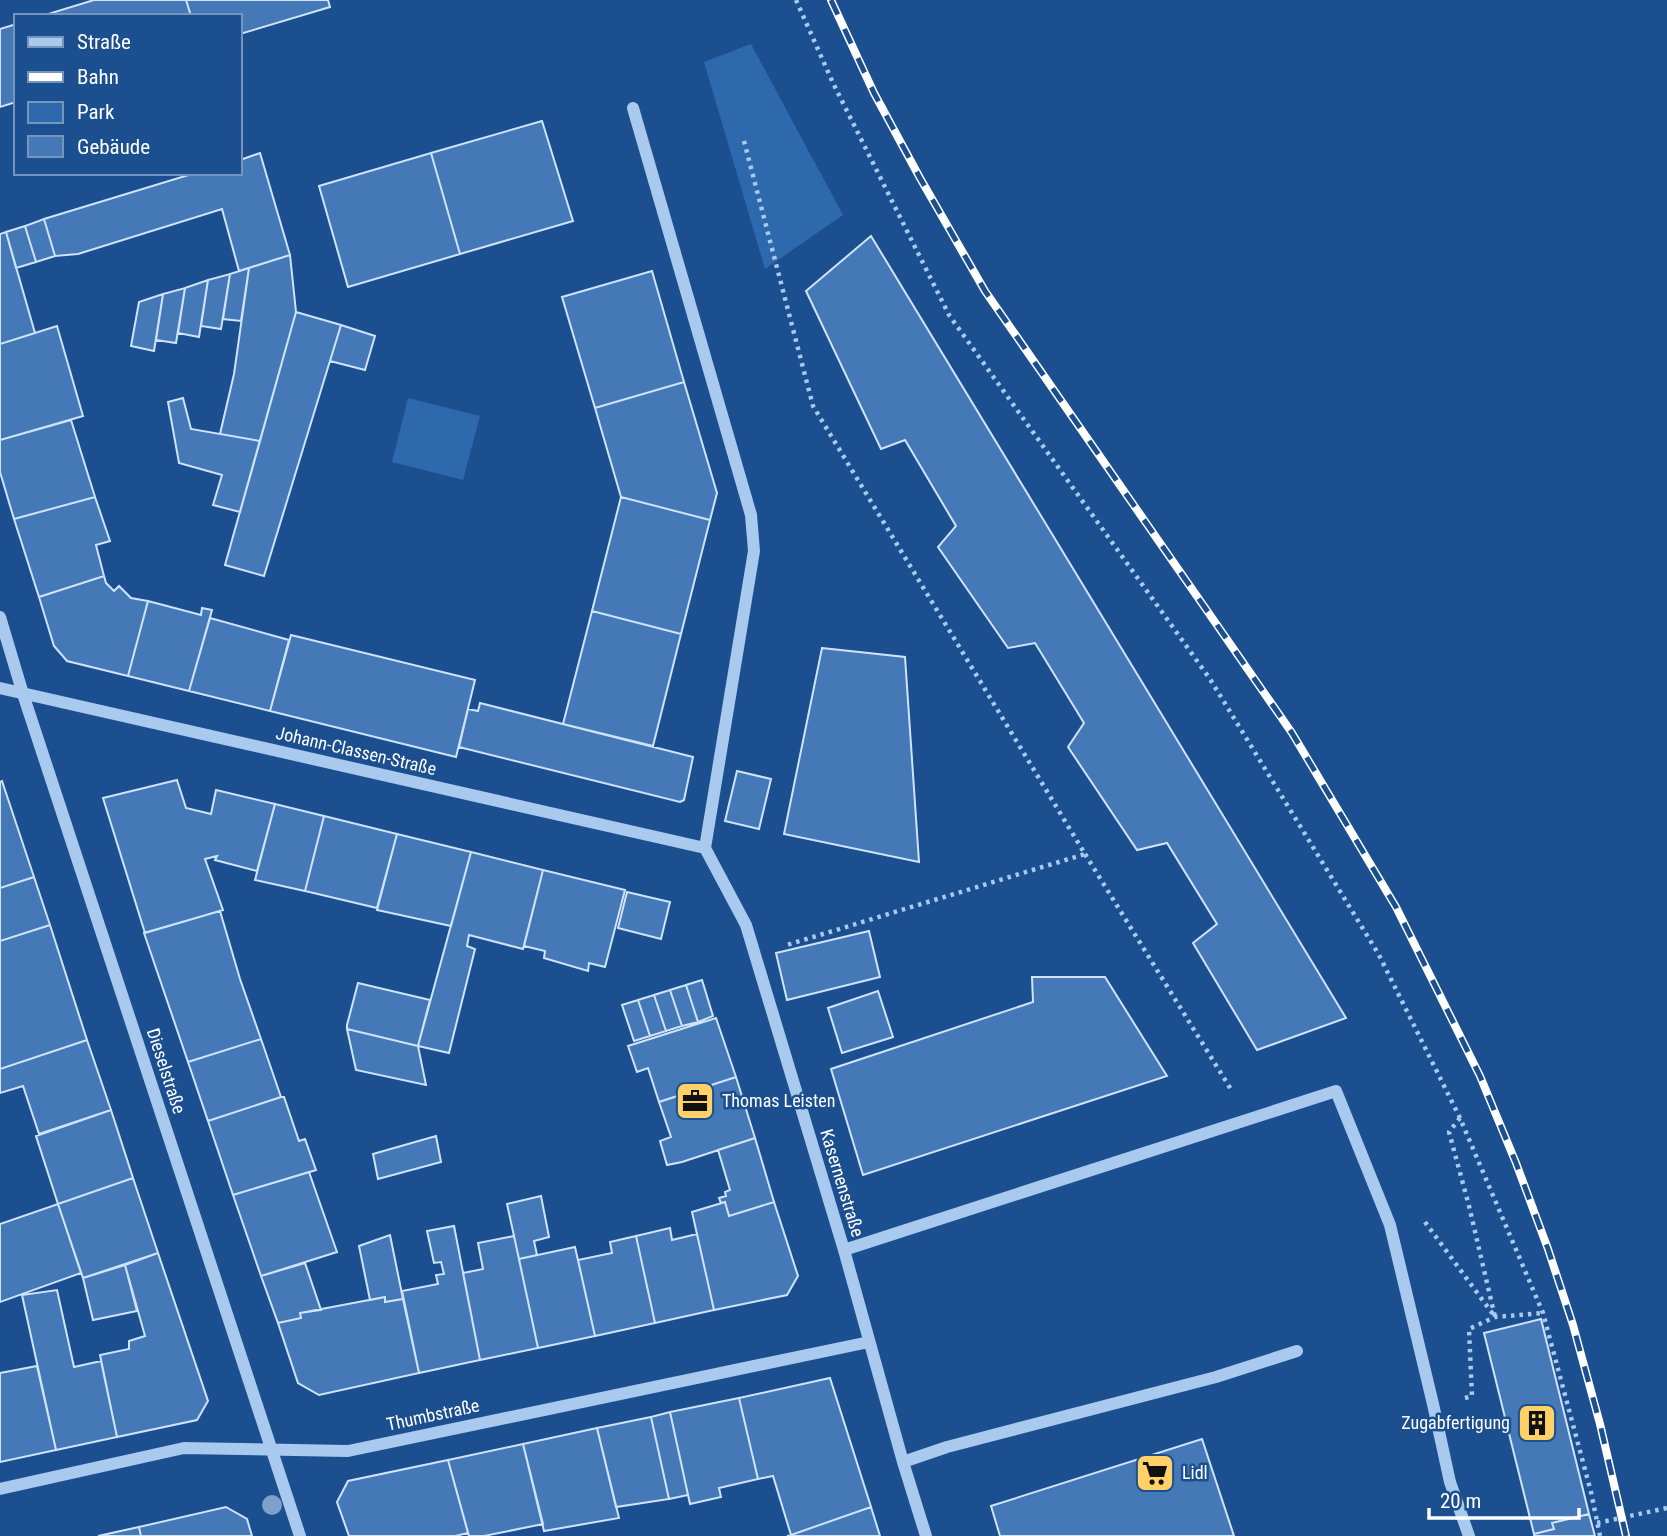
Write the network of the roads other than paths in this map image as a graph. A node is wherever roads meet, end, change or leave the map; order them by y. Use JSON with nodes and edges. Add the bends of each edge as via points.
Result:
{"nodes":[{"id":1,"x":633,"y":108,"type":"dead end"},
{"id":2,"x":0,"y":617,"type":"edge"},
{"id":3,"x":0,"y":688,"type":"edge"},
{"id":4,"x":23,"y":694,"type":"junction"},
{"id":5,"x":705,"y":848,"type":"junction"},
{"id":6,"x":844,"y":1250,"type":"junction"},
{"id":7,"x":869,"y":1342,"type":"junction"},
{"id":8,"x":1297,"y":1351,"type":"dead end"},
{"id":9,"x":272,"y":1450,"type":"junction"},
{"id":10,"x":903,"y":1462,"type":"junction"},
{"id":11,"x":0,"y":1489,"type":"edge"},
{"id":12,"x":300,"y":1536,"type":"edge"},
{"id":13,"x":926,"y":1536,"type":"edge"},
{"id":14,"x":1469,"y":1536,"type":"edge"}],
"edges":[{"from":1,"to":5,"type":"street","via":[[751,515],[754,551]]},
{"from":2,"to":4,"type":"street","name":"Dieselstraße"},
{"from":3,"to":4,"type":"street","name":"Johann-Classen-Straße"},
{"from":4,"to":5,"type":"street","name":"Johann-Classen-Straße"},
{"from":4,"to":9,"type":"street","name":"Dieselstraße"},
{"from":5,"to":6,"type":"street","name":"Kasernenstraße","via":[[746,925]]},
{"from":6,"to":7,"type":"street","name":"Kasernenstraße"},
{"from":6,"to":14,"type":"street","via":[[1336,1091],[1390,1225],[1450,1482]]},
{"from":7,"to":9,"type":"street","name":"Thumbstraße","via":[[348,1451]]},
{"from":7,"to":10,"type":"street","name":"Kasernenstraße"},
{"from":8,"to":10,"type":"street"},
{"from":9,"to":11,"type":"street","name":"Thumbstraße","via":[[184,1448]]},
{"from":9,"to":12,"type":"street","name":"Dieselstraße"},
{"from":10,"to":13,"type":"street","name":"Kasernenstraße"}]}
